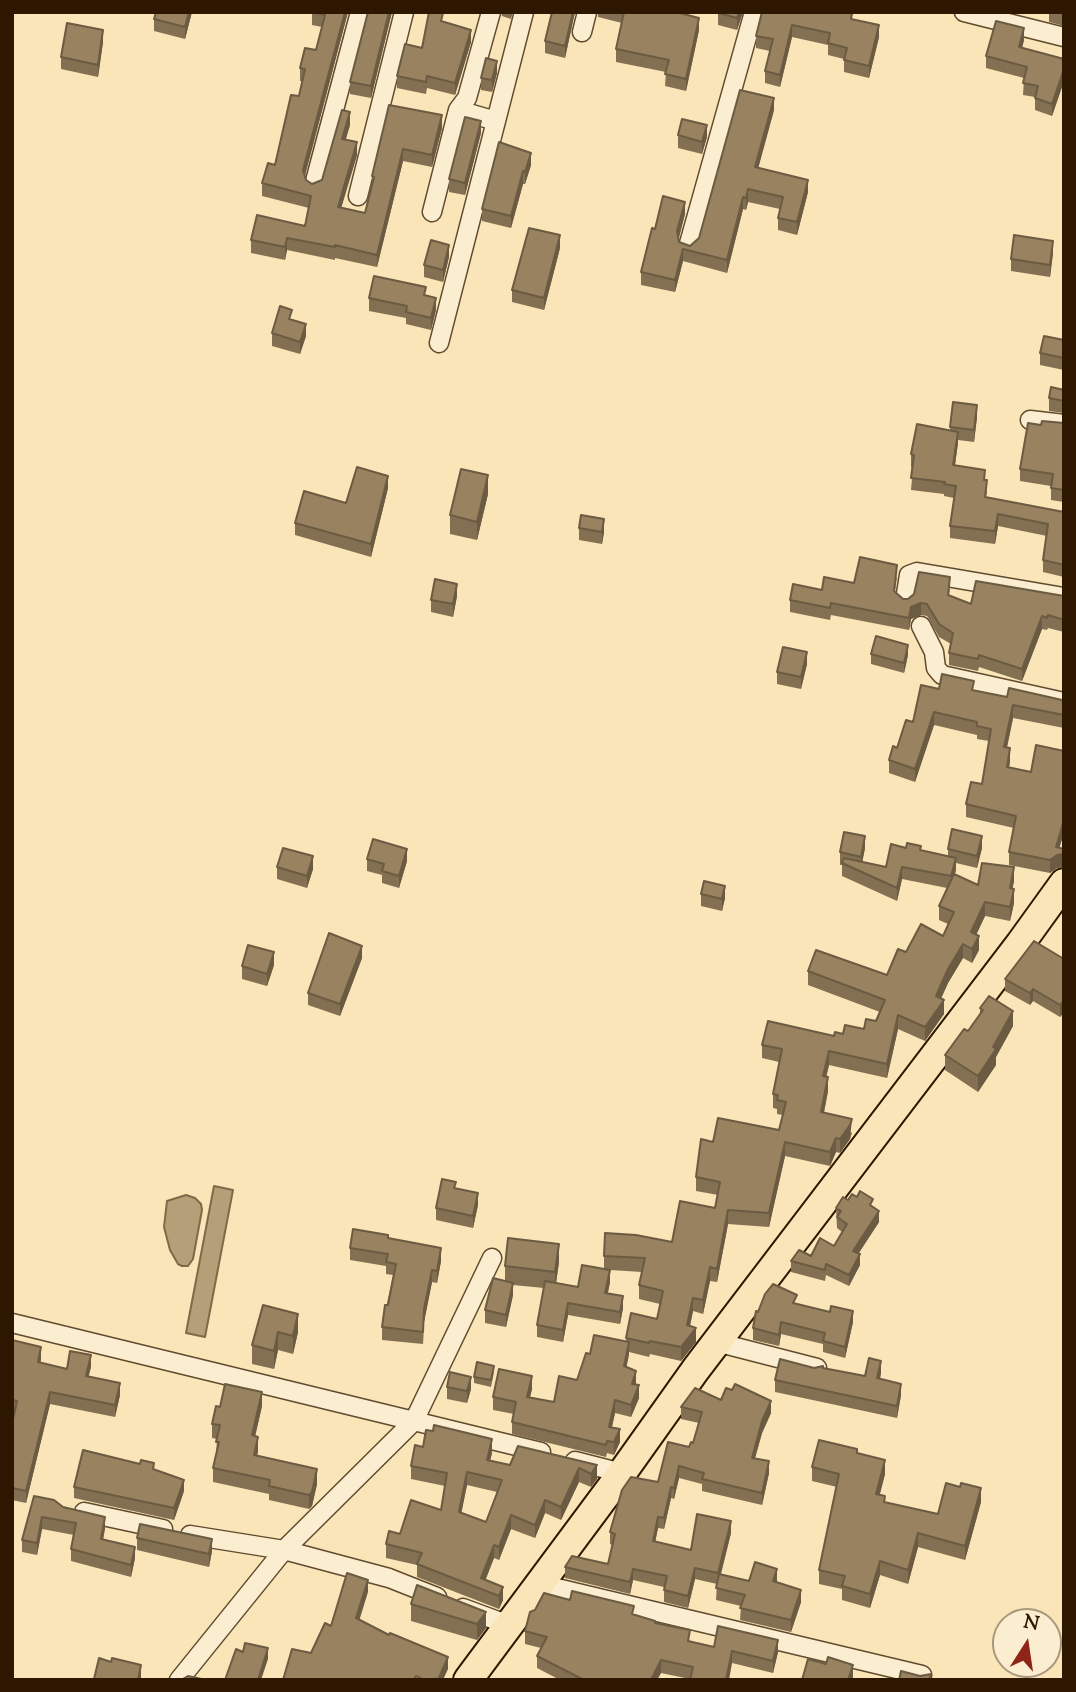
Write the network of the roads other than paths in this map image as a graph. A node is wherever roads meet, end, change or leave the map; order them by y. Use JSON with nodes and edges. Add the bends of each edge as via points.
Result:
{"nodes":[{"id":1,"x":360,"y":12,"type":"edge"},
{"id":2,"x":404,"y":12,"type":"edge"},
{"id":3,"x":491,"y":12,"type":"edge"},
{"id":4,"x":524,"y":12,"type":"edge"},
{"id":5,"x":587,"y":12,"type":"edge"},
{"id":6,"x":754,"y":12,"type":"edge"},
{"id":7,"x":964,"y":12,"type":"edge"},
{"id":8,"x":1023,"y":19,"type":"edge"},
{"id":9,"x":582,"y":32,"type":"dead end"},
{"id":10,"x":1064,"y":37,"type":"edge"},
{"id":11,"x":458,"y":110,"type":"junction"},
{"id":12,"x":496,"y":121,"type":"junction"},
{"id":13,"x":314,"y":185,"type":"edge"},
{"id":14,"x":358,"y":195,"type":"dead end"},
{"id":15,"x":432,"y":212,"type":"dead end"},
{"id":16,"x":688,"y":247,"type":"edge"},
{"id":17,"x":439,"y":344,"type":"dead end"},
{"id":18,"x":1030,"y":420,"type":"edge"},
{"id":19,"x":1064,"y":424,"type":"edge"},
{"id":20,"x":1064,"y":597,"type":"edge"},
{"id":21,"x":905,"y":600,"type":"edge"},
{"id":22,"x":921,"y":626,"type":"dead end"},
{"id":23,"x":1064,"y":702,"type":"edge"},
{"id":24,"x":1064,"y":883,"type":"edge"},
{"id":25,"x":492,"y":1258,"type":"dead end"},
{"id":26,"x":12,"y":1323,"type":"edge"},
{"id":27,"x":716,"y":1342,"type":"junction"},
{"id":28,"x":817,"y":1368,"type":"edge"},
{"id":29,"x":414,"y":1421,"type":"junction"},
{"id":30,"x":622,"y":1473,"type":"junction"},
{"id":31,"x":65,"y":1508,"type":"edge"},
{"id":32,"x":284,"y":1550,"type":"junction"},
{"id":33,"x":540,"y":1584,"type":"junction"},
{"id":34,"x":509,"y":1625,"type":"junction"},
{"id":35,"x":922,"y":1675,"type":"edge"},
{"id":36,"x":179,"y":1680,"type":"edge"},
{"id":37,"x":469,"y":1680,"type":"edge"}],
"edges":[{"from":1,"to":13,"type":"street"},
{"from":2,"to":14,"type":"street"},
{"from":3,"to":11,"type":"street","via":[[467,98]]},
{"from":4,"to":12,"type":"street"},
{"from":5,"to":9,"type":"street"},
{"from":6,"to":16,"type":"street"},
{"from":7,"to":8,"type":"street"},
{"from":8,"to":10,"type":"street"},
{"from":11,"to":12,"type":"street"},
{"from":11,"to":15,"type":"street"},
{"from":12,"to":17,"type":"street"},
{"from":18,"to":19,"type":"street"},
{"from":20,"to":21,"type":"street","via":[[917,572],[909,575]]},
{"from":22,"to":23,"type":"street","via":[[942,675]]},
{"from":24,"to":27,"type":"main road"},
{"from":25,"to":29,"type":"street"},
{"from":26,"to":29,"type":"street"},
{"from":27,"to":28,"type":"street"},
{"from":27,"to":30,"type":"main road"},
{"from":29,"to":30,"type":"street"},
{"from":29,"to":32,"type":"street"},
{"from":30,"to":33,"type":"main road"},
{"from":31,"to":32,"type":"street"},
{"from":32,"to":34,"type":"street","via":[[389,1578]]},
{"from":32,"to":36,"type":"street"},
{"from":33,"to":34,"type":"main road"},
{"from":33,"to":35,"type":"street"},
{"from":34,"to":37,"type":"main road"}]}
